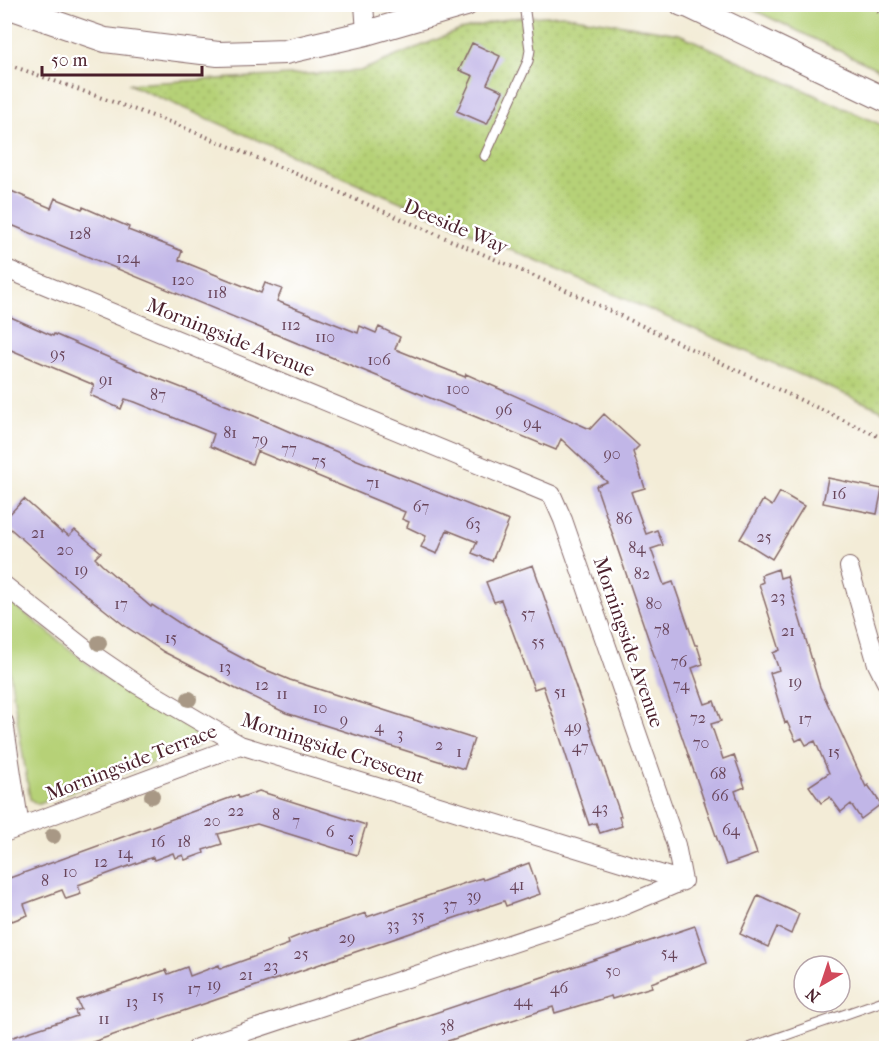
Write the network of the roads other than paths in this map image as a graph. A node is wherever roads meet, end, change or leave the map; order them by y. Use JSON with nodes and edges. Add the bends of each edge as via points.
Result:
{"nodes":[{"id":1,"x":364,"y":4,"type":"edge"},
{"id":2,"x":466,"y":4,"type":"edge"},
{"id":3,"x":524,"y":4,"type":"edge"},
{"id":4,"x":4,"y":5,"type":"edge"},
{"id":5,"x":687,"y":5,"type":"edge"},
{"id":6,"x":366,"y":33,"type":"junction"},
{"id":7,"x":886,"y":100,"type":"edge"},
{"id":8,"x":485,"y":156,"type":"dead end"},
{"id":9,"x":4,"y":268,"type":"edge"},
{"id":10,"x":849,"y":567,"type":"dead end"},
{"id":11,"x":4,"y":585,"type":"edge"},
{"id":12,"x":886,"y":682,"type":"edge"},
{"id":13,"x":4,"y":722,"type":"edge"},
{"id":14,"x":240,"y":745,"type":"junction"},
{"id":15,"x":12,"y":830,"type":"edge"},
{"id":16,"x":684,"y":881,"type":"junction"},
{"id":17,"x":886,"y":1000,"type":"edge"},
{"id":18,"x":197,"y":1048,"type":"edge"},
{"id":19,"x":749,"y":1048,"type":"edge"}],
"edges":[{"from":1,"to":6,"type":"street"},
{"from":2,"to":6,"type":"street"},
{"from":3,"to":8,"type":"lane","via":[[528,61]]},
{"from":4,"to":6,"type":"street","via":[[105,40],[218,54],[285,52]]},
{"from":5,"to":7,"type":"street"},
{"from":9,"to":16,"type":"street","name":"Morningside Avenue","via":[[552,495],[676,844]]},
{"from":10,"to":12,"type":"street","via":[[877,664]]},
{"from":11,"to":14,"type":"street","name":"Morningside Crescent","via":[[130,680]]},
{"from":13,"to":15,"type":"street"},
{"from":14,"to":15,"type":"street","name":"Morningside Terrace"},
{"from":14,"to":16,"type":"street","name":"Morningside Crescent"},
{"from":16,"to":18,"type":"street","via":[[621,907]]},
{"from":17,"to":19,"type":"lane"}]}
